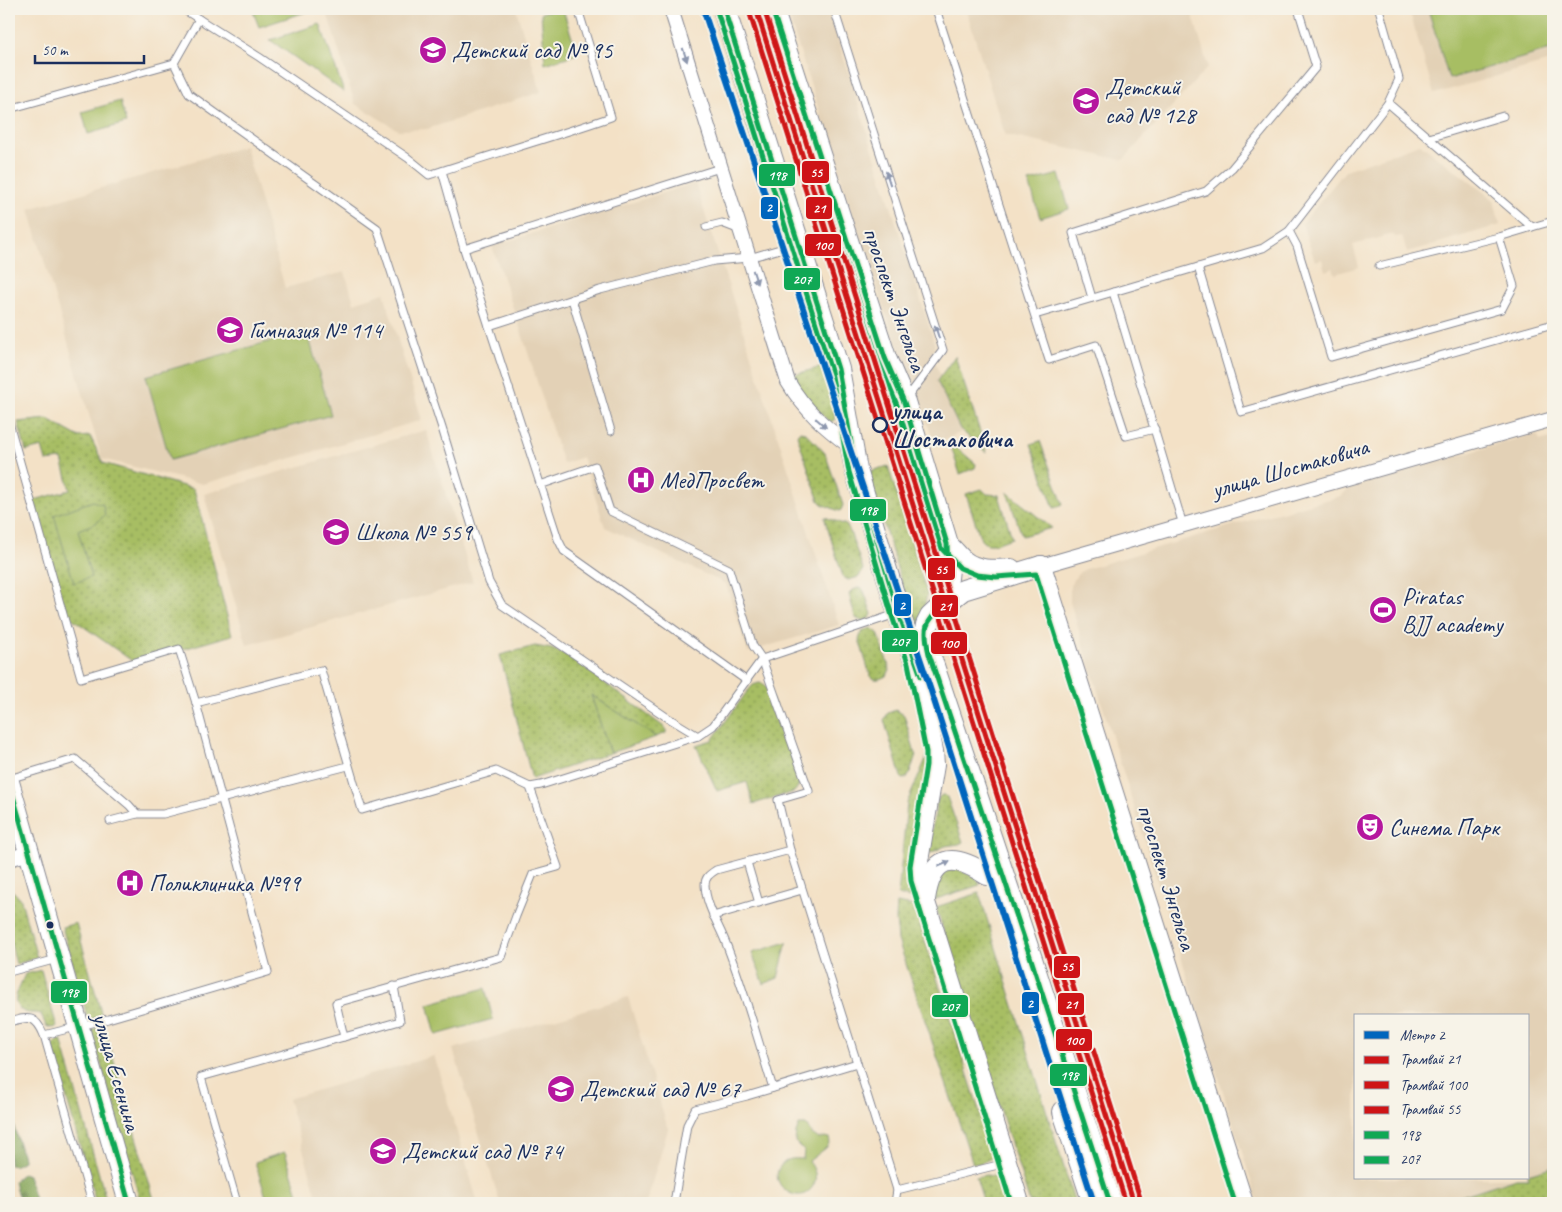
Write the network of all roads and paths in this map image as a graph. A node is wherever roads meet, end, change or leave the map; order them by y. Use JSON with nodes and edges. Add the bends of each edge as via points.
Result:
{"nodes":[{"id":1,"x":183,"y":9,"type":"edge"},
{"id":2,"x":578,"y":9,"type":"edge"},
{"id":3,"x":671,"y":9,"type":"edge"},
{"id":4,"x":724,"y":9,"type":"edge"},
{"id":5,"x":772,"y":9,"type":"edge"},
{"id":6,"x":834,"y":9,"type":"edge"},
{"id":7,"x":936,"y":9,"type":"edge"},
{"id":8,"x":1298,"y":9,"type":"edge"},
{"id":9,"x":1379,"y":9,"type":"edge"},
{"id":10,"x":199,"y":19,"type":"junction"},
{"id":11,"x":174,"y":63,"type":"junction"},
{"id":12,"x":1388,"y":103,"type":"junction"},
{"id":13,"x":11,"y":109,"type":"edge"},
{"id":14,"x":1503,"y":116,"type":"dead end"},
{"id":15,"x":9,"y":117,"type":"edge"},
{"id":16,"x":1429,"y":138,"type":"junction"},
{"id":17,"x":720,"y":168,"type":"junction"},
{"id":18,"x":442,"y":171,"type":"junction"},
{"id":19,"x":1553,"y":221,"type":"edge"},
{"id":20,"x":706,"y":227,"type":"dead end"},
{"id":21,"x":1532,"y":227,"type":"junction"},
{"id":22,"x":740,"y":230,"type":"junction"},
{"id":23,"x":1289,"y":231,"type":"junction"},
{"id":24,"x":1499,"y":237,"type":"junction"},
{"id":25,"x":798,"y":244,"type":"junction"},
{"id":26,"x":464,"y":249,"type":"junction"},
{"id":27,"x":749,"y":258,"type":"junction"},
{"id":28,"x":1380,"y":266,"type":"dead end"},
{"id":29,"x":1198,"y":267,"type":"junction"},
{"id":30,"x":1113,"y":292,"type":"junction"},
{"id":31,"x":1092,"y":298,"type":"junction"},
{"id":32,"x":572,"y":299,"type":"junction"},
{"id":33,"x":1035,"y":315,"type":"junction"},
{"id":34,"x":1553,"y":324,"type":"edge"},
{"id":35,"x":489,"y":326,"type":"junction"},
{"id":36,"x":904,"y":402,"type":"junction"},
{"id":37,"x":1553,"y":419,"type":"edge"},
{"id":38,"x":9,"y":423,"type":"edge"},
{"id":39,"x":1155,"y":429,"type":"junction"},
{"id":40,"x":611,"y":430,"type":"dead end"},
{"id":41,"x":852,"y":448,"type":"junction"},
{"id":42,"x":540,"y":485,"type":"junction"},
{"id":43,"x":1183,"y":525,"type":"junction"},
{"id":44,"x":947,"y":544,"type":"junction"},
{"id":45,"x":1041,"y":566,"type":"junction"},
{"id":46,"x":944,"y":604,"type":"junction"},
{"id":47,"x":899,"y":614,"type":"junction"},
{"id":48,"x":762,"y":659,"type":"junction"},
{"id":49,"x":915,"y":661,"type":"junction"},
{"id":50,"x":747,"y":681,"type":"junction"},
{"id":51,"x":196,"y":703,"type":"junction"},
{"id":52,"x":698,"y":736,"type":"junction"},
{"id":53,"x":348,"y":766,"type":"junction"},
{"id":54,"x":9,"y":780,"type":"edge"},
{"id":55,"x":530,"y":787,"type":"junction"},
{"id":56,"x":221,"y":798,"type":"junction"},
{"id":57,"x":137,"y":814,"type":"junction"},
{"id":58,"x":110,"y":821,"type":"dead end"},
{"id":59,"x":790,"y":850,"type":"junction"},
{"id":60,"x":29,"y":853,"type":"junction"},
{"id":61,"x":9,"y":859,"type":"edge"},
{"id":62,"x":747,"y":862,"type":"junction"},
{"id":63,"x":987,"y":874,"type":"junction"},
{"id":64,"x":802,"y":890,"type":"junction"},
{"id":65,"x":759,"y":903,"type":"junction"},
{"id":66,"x":924,"y":903,"type":"junction"},
{"id":67,"x":713,"y":916,"type":"junction"},
{"id":68,"x":59,"y":958,"type":"junction"},
{"id":69,"x":9,"y":972,"type":"edge"},
{"id":70,"x":394,"y":986,"type":"junction"},
{"id":71,"x":9,"y":1022,"type":"edge"},
{"id":72,"x":78,"y":1027,"type":"junction"},
{"id":73,"x":44,"y":1035,"type":"junction"},
{"id":74,"x":344,"y":1037,"type":"junction"},
{"id":75,"x":857,"y":1063,"type":"junction"},
{"id":76,"x":773,"y":1088,"type":"junction"},
{"id":77,"x":1007,"y":1163,"type":"junction"},
{"id":78,"x":897,"y":1190,"type":"junction"},
{"id":79,"x":92,"y":1203,"type":"edge"},
{"id":80,"x":129,"y":1203,"type":"edge"},
{"id":81,"x":237,"y":1203,"type":"edge"},
{"id":82,"x":674,"y":1203,"type":"edge"},
{"id":83,"x":895,"y":1203,"type":"edge"},
{"id":84,"x":1020,"y":1203,"type":"edge"},
{"id":85,"x":1094,"y":1203,"type":"edge"},
{"id":86,"x":1110,"y":1203,"type":"edge"},
{"id":87,"x":1243,"y":1203,"type":"edge"}],
"edges":[{"from":1,"to":10,"type":"lane"},
{"from":2,"to":18,"type":"lane","via":[[611,117]]},
{"from":3,"to":17,"type":"street","one_way":true},
{"from":4,"to":25,"type":"main road"},
{"from":5,"to":36,"type":"main road","name":"проспект Энгельса","via":[[885,358]]},
{"from":36,"to":6,"type":"lane","one_way":true,"via":[[943,350]]},
{"from":7,"to":33,"type":"lane"},
{"from":8,"to":31,"type":"lane","via":[[1316,67],[1232,168],[1206,192],[1073,233]]},
{"from":9,"to":12,"type":"lane","via":[[1399,79]]},
{"from":10,"to":11,"type":"lane"},
{"from":10,"to":18,"type":"lane","via":[[429,175]]},
{"from":11,"to":13,"type":"lane"},
{"from":11,"to":52,"type":"lane","via":[[188,94],[377,228],[489,582],[502,605]]},
{"from":12,"to":16,"type":"lane"},
{"from":12,"to":23,"type":"lane"},
{"from":13,"to":15,"type":"lane"},
{"from":14,"to":16,"type":"lane"},
{"from":16,"to":21,"type":"lane"},
{"from":17,"to":22,"type":"street"},
{"from":17,"to":26,"type":"lane"},
{"from":18,"to":26,"type":"lane"},
{"from":19,"to":21,"type":"lane"},
{"from":20,"to":22,"type":"lane","via":[[722,223]]},
{"from":21,"to":24,"type":"lane"},
{"from":22,"to":27,"type":"street"},
{"from":23,"to":24,"type":"lane","via":[[1297,246],[1331,357],[1502,309],[1514,286]]},
{"from":23,"to":29,"type":"lane","via":[[1263,248]]},
{"from":24,"to":28,"type":"lane"},
{"from":25,"to":27,"type":"lane"},
{"from":25,"to":41,"type":"main road","via":[[838,369]]},
{"from":26,"to":35,"type":"lane"},
{"from":27,"to":32,"type":"lane","via":[[714,261]]},
{"from":27,"to":41,"type":"street","one_way":true,"via":[[788,382],[808,410]]},
{"from":29,"to":30,"type":"lane"},
{"from":29,"to":34,"type":"lane","via":[[1241,412]]},
{"from":30,"to":31,"type":"lane"},
{"from":30,"to":39,"type":"lane"},
{"from":31,"to":33,"type":"lane"},
{"from":32,"to":35,"type":"lane"},
{"from":32,"to":40,"type":"lane"},
{"from":33,"to":39,"type":"lane","via":[[1049,360],[1096,345],[1126,436]]},
{"from":35,"to":42,"type":"lane"},
{"from":36,"to":44,"type":"main road","name":"проспект Энгельса"},
{"from":37,"to":43,"type":"street","name":"улица Шостаковича"},
{"from":38,"to":51,"type":"lane","via":[[81,678],[180,649]]},
{"from":39,"to":43,"type":"lane"},
{"from":41,"to":47,"type":"main road"},
{"from":42,"to":48,"type":"lane","via":[[595,466],[610,511],[729,569],[753,646]]},
{"from":42,"to":50,"type":"lane","via":[[564,550]]},
{"from":43,"to":45,"type":"street","name":"улица Шостаковича"},
{"from":44,"to":45,"type":"main road","name":"улица Шостаковича","via":[[965,562],[978,568],[996,570]]},
{"from":44,"to":46,"type":"main road","name":"проспект Энгельса"},
{"from":45,"to":46,"type":"main road","name":"улица Шостаковича","via":[[963,590]]},
{"from":45,"to":87,"type":"main road","name":"проспект Энгельса"},
{"from":46,"to":86,"type":"main road","via":[[927,625],[928,654]]},
{"from":47,"to":48,"type":"lane"},
{"from":47,"to":49,"type":"main road"},
{"from":48,"to":50,"type":"lane"},
{"from":48,"to":59,"type":"lane","via":[[809,791],[778,800]]},
{"from":49,"to":63,"type":"main road"},
{"from":49,"to":66,"type":"main road","via":[[933,751],[933,774],[917,867]]},
{"from":50,"to":52,"type":"lane","via":[[713,726]]},
{"from":51,"to":53,"type":"lane","via":[[321,670]]},
{"from":51,"to":56,"type":"lane"},
{"from":52,"to":55,"type":"lane"},
{"from":53,"to":55,"type":"lane","via":[[362,810],[496,772]]},
{"from":53,"to":56,"type":"lane"},
{"from":54,"to":57,"type":"lane","via":[[75,759]]},
{"from":54,"to":60,"type":"main road","name":"улица Есенина"},
{"from":55,"to":70,"type":"lane","via":[[558,867],[533,874],[501,957]]},
{"from":56,"to":57,"type":"lane","via":[[163,814]]},
{"from":56,"to":72,"type":"lane","via":[[268,972]]},
{"from":57,"to":58,"type":"lane"},
{"from":59,"to":62,"type":"lane"},
{"from":59,"to":64,"type":"lane"},
{"from":60,"to":61,"type":"street"},
{"from":60,"to":68,"type":"main road","name":"улица Есенина"},
{"from":62,"to":65,"type":"lane"},
{"from":62,"to":67,"type":"lane","via":[[709,874],[705,886]]},
{"from":66,"to":63,"type":"main road","one_way":true,"via":[[930,876],[935,868],[946,862],[964,862]]},
{"from":63,"to":85,"type":"main road"},
{"from":64,"to":65,"type":"lane"},
{"from":64,"to":75,"type":"lane"},
{"from":65,"to":67,"type":"lane"},
{"from":66,"to":77,"type":"main road"},
{"from":67,"to":76,"type":"lane","via":[[727,944]]},
{"from":68,"to":69,"type":"lane"},
{"from":68,"to":72,"type":"main road","name":"улица Есенина"},
{"from":70,"to":74,"type":"lane","via":[[400,1021]]},
{"from":70,"to":74,"type":"lane","via":[[336,1003]]},
{"from":71,"to":73,"type":"lane","via":[[27,1017],[41,1026]]},
{"from":72,"to":73,"type":"lane"},
{"from":72,"to":80,"type":"main road","name":"улица Есенина"},
{"from":73,"to":79,"type":"lane"},
{"from":74,"to":81,"type":"lane","via":[[201,1077]]},
{"from":75,"to":76,"type":"lane"},
{"from":75,"to":78,"type":"lane"},
{"from":76,"to":82,"type":"lane","via":[[695,1109],[687,1125]]},
{"from":77,"to":78,"type":"lane"},
{"from":77,"to":84,"type":"main road"},
{"from":78,"to":83,"type":"lane"}]}
